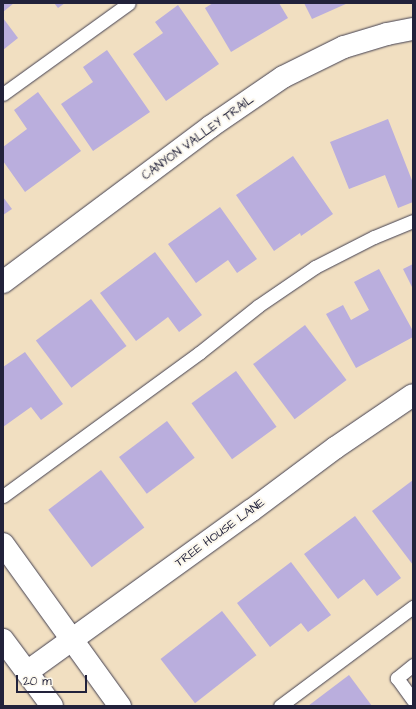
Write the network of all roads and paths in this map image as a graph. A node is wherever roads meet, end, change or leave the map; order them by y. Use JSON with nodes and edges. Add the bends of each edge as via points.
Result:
{"nodes":[{"id":1,"x":129,"y":3,"type":"edge"},
{"id":2,"x":413,"y":29,"type":"edge"},
{"id":3,"x":3,"y":94,"type":"edge"},
{"id":4,"x":413,"y":221,"type":"edge"},
{"id":5,"x":3,"y":282,"type":"edge"},
{"id":6,"x":413,"y":395,"type":"edge"},
{"id":7,"x":3,"y":496,"type":"edge"},
{"id":8,"x":3,"y":544,"type":"edge"},
{"id":9,"x":413,"y":607,"type":"edge"},
{"id":10,"x":3,"y":640,"type":"edge"},
{"id":11,"x":72,"y":640,"type":"junction"},
{"id":12,"x":413,"y":665,"type":"edge"},
{"id":13,"x":27,"y":672,"type":"junction"},
{"id":14,"x":413,"y":700,"type":"edge"},
{"id":15,"x":52,"y":706,"type":"edge"},
{"id":16,"x":120,"y":706,"type":"edge"},
{"id":17,"x":280,"y":706,"type":"edge"}],
"edges":[{"from":1,"to":3,"type":"lane"},
{"from":2,"to":5,"type":"street","name":"CANYON VALLEY TRAIL","via":[[387,34],[344,48],[283,77],[210,127]]},
{"from":4,"to":7,"type":"lane","via":[[374,237],[315,267],[258,306],[199,353]]},
{"from":6,"to":11,"type":"street","name":"TREE HOUSE LANE","via":[[335,448]]},
{"from":8,"to":11,"type":"street"},
{"from":9,"to":17,"type":"lane"},
{"from":10,"to":13,"type":"street"},
{"from":11,"to":13,"type":"street","name":"TREE HOUSE LANE"},
{"from":11,"to":16,"type":"street"},
{"from":12,"to":14,"type":"lane","via":[[397,678]]},
{"from":13,"to":15,"type":"street"}]}
